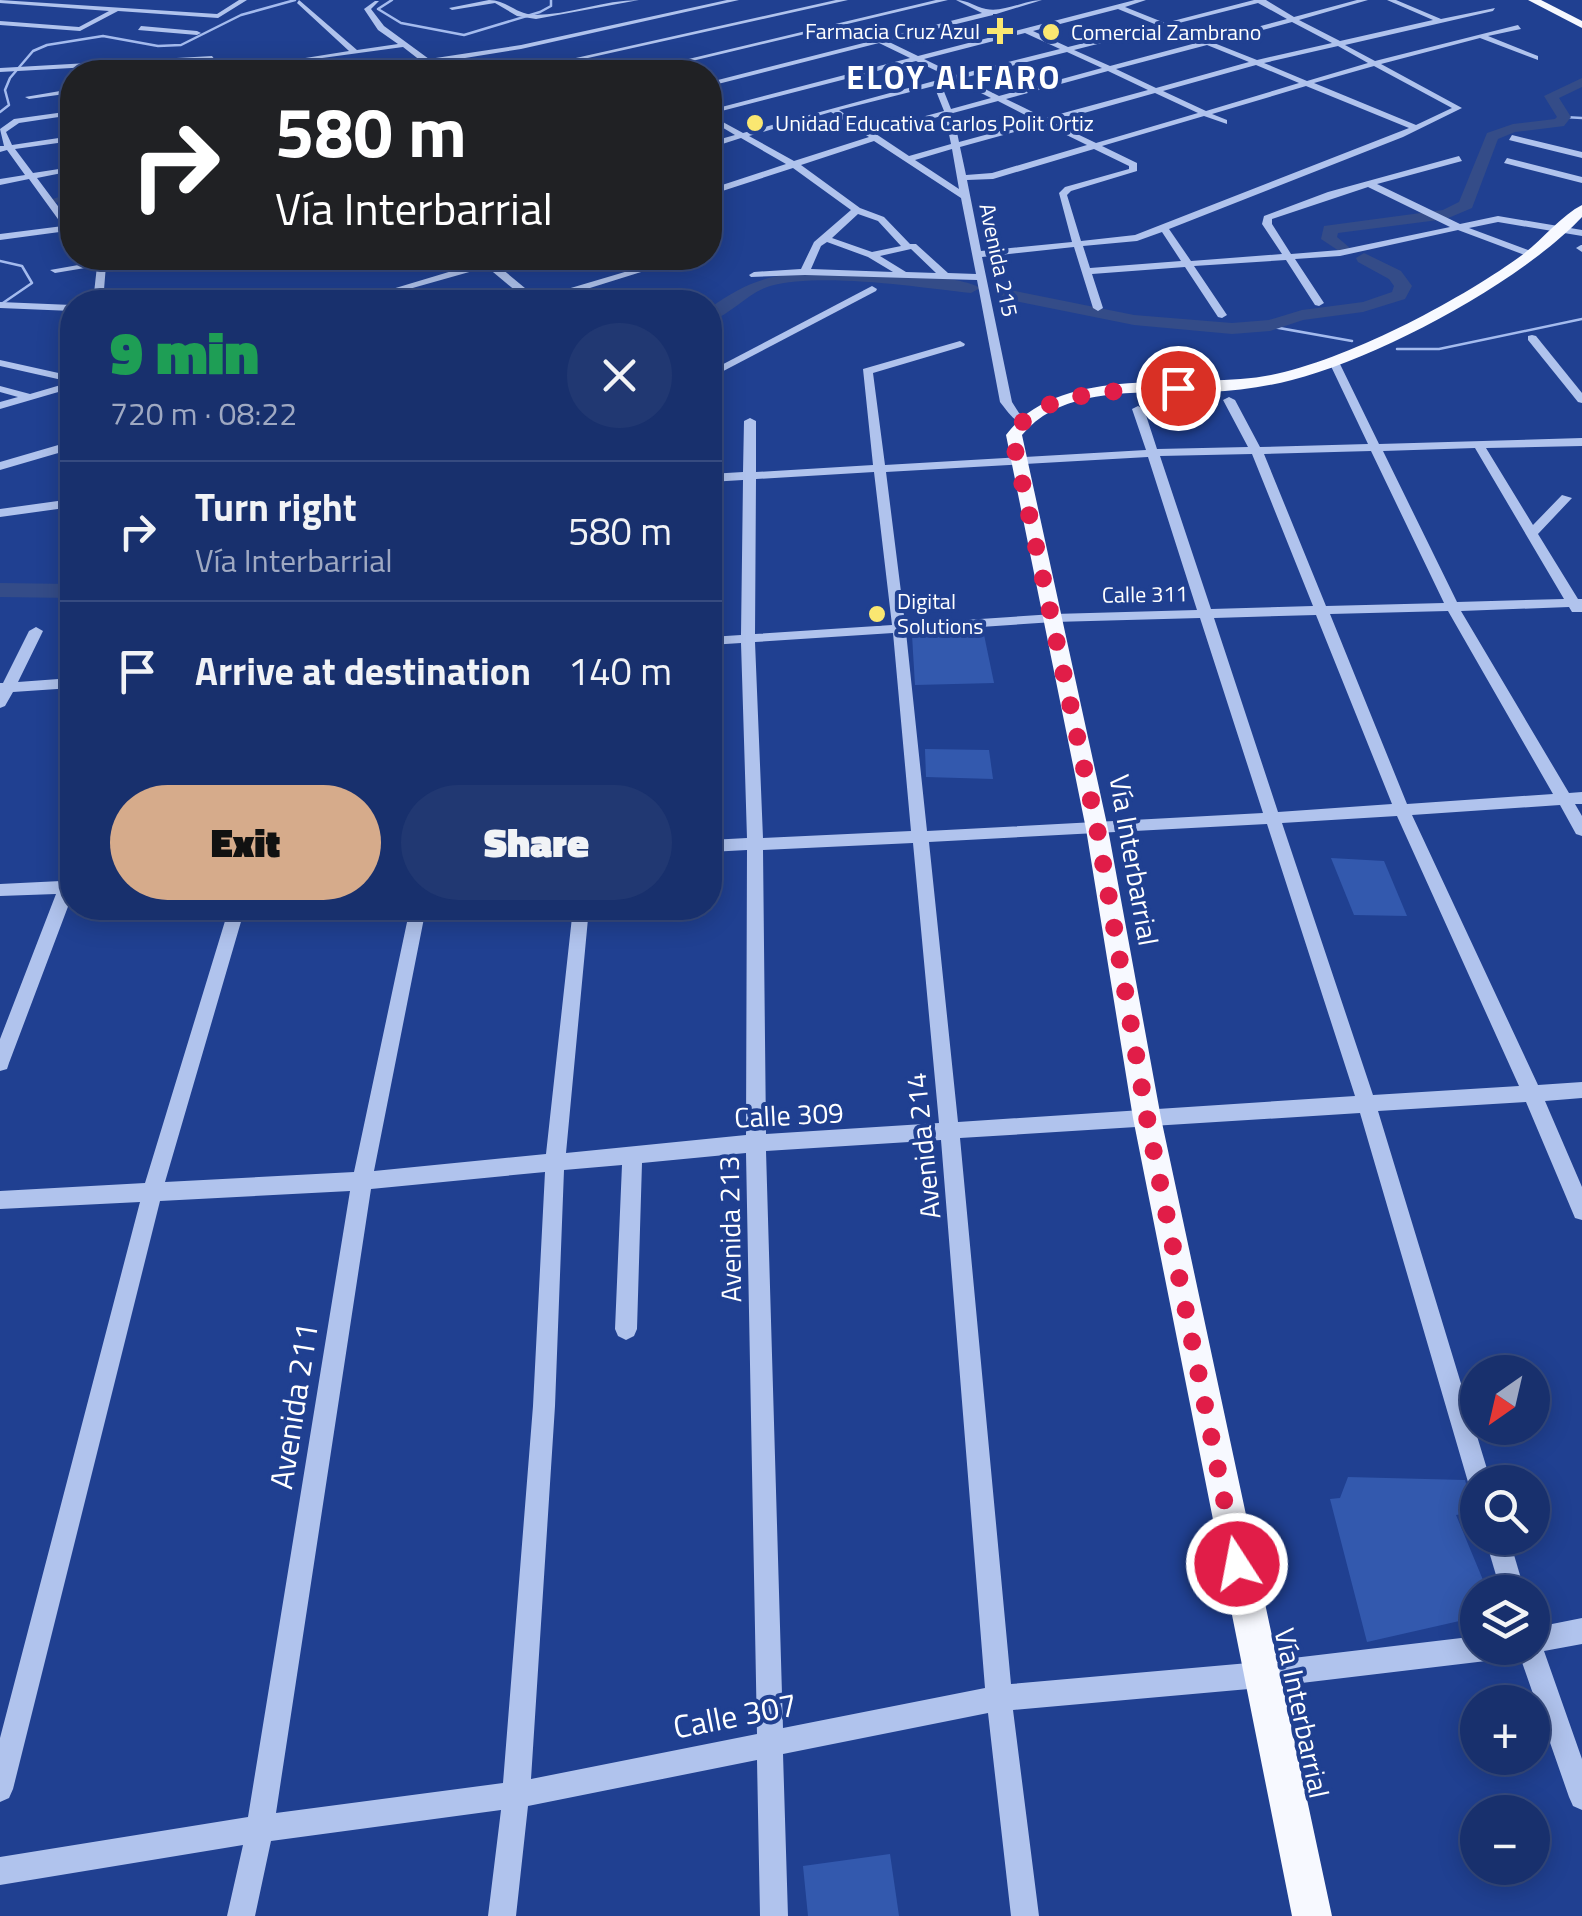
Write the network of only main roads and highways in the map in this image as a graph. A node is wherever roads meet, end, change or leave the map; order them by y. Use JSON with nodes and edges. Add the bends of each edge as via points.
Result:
{"nodes":[{"id":1,"x":1533,"y":0,"type":"edge"},
{"id":2,"x":1582,"y":26,"type":"edge"},
{"id":3,"x":1582,"y":209,"type":"edge"},
{"id":4,"x":1312,"y":1916,"type":"edge"}],
"edges":[{"from":1,"to":2,"type":"main road"},
{"from":3,"to":4,"type":"main road","name":"Vía Interbarrial","via":[[1533,255],[1334,362],[1236,385],[1086,394],[1026,420],[1014,435]]}]}
